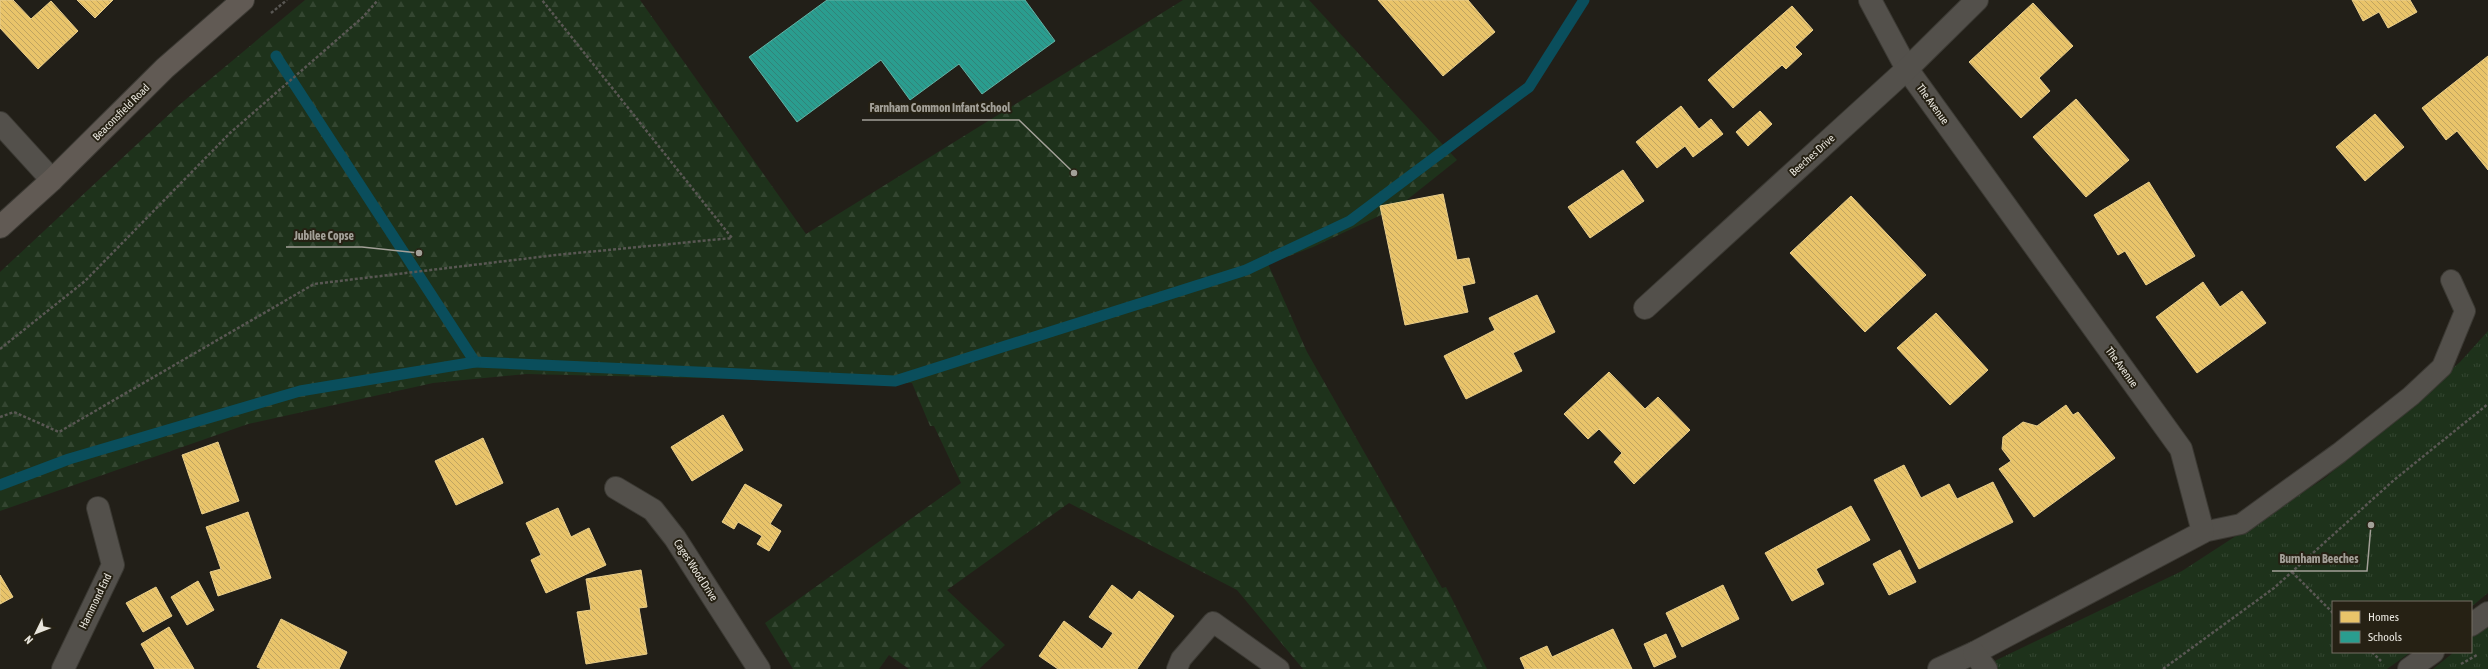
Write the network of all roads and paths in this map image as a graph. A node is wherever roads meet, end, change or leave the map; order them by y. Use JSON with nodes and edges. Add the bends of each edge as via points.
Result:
{"nodes":[{"id":1,"x":243,"y":0,"type":"edge"},
{"id":2,"x":378,"y":0,"type":"edge"},
{"id":3,"x":542,"y":0,"type":"edge"},
{"id":4,"x":1870,"y":0,"type":"edge"},
{"id":5,"x":1977,"y":0,"type":"edge"},
{"id":6,"x":1907,"y":69,"type":"junction"},
{"id":7,"x":0,"y":123,"type":"edge"},
{"id":8,"x":52,"y":180,"type":"junction"},
{"id":9,"x":0,"y":227,"type":"edge"},
{"id":10,"x":2450,"y":280,"type":"dead end"},
{"id":11,"x":1645,"y":308,"type":"dead end"},
{"id":12,"x":0,"y":348,"type":"edge"},
{"id":13,"x":2488,"y":404,"type":"edge"},
{"id":14,"x":0,"y":417,"type":"edge"},
{"id":15,"x":616,"y":488,"type":"dead end"},
{"id":16,"x":98,"y":508,"type":"dead end"},
{"id":17,"x":2203,"y":532,"type":"junction"},
{"id":18,"x":2292,"y":572,"type":"junction"},
{"id":19,"x":2332,"y":612,"type":"edge"},
{"id":20,"x":2488,"y":613,"type":"edge"},
{"id":21,"x":2472,"y":624,"type":"edge"},
{"id":22,"x":2482,"y":652,"type":"dead end"},
{"id":23,"x":2432,"y":653,"type":"edge"},
{"id":24,"x":1980,"y":661,"type":"edge"},
{"id":25,"x":2458,"y":666,"type":"dead end"},
{"id":26,"x":63,"y":669,"type":"edge"},
{"id":27,"x":759,"y":669,"type":"edge"},
{"id":28,"x":1177,"y":669,"type":"edge"},
{"id":29,"x":1279,"y":669,"type":"edge"},
{"id":30,"x":1939,"y":669,"type":"edge"},
{"id":31,"x":2163,"y":669,"type":"edge"},
{"id":32,"x":2409,"y":669,"type":"edge"}],
"edges":[{"from":1,"to":8,"type":"main road","name":"Beaconsfield Road","via":[[165,68]]},
{"from":2,"to":12,"type":"path","via":[[363,17],[230,133],[85,281]]},
{"from":3,"to":14,"type":"path","via":[[732,238],[314,284],[59,432],[14,412]]},
{"from":4,"to":6,"type":"street","name":"The Avenue"},
{"from":5,"to":6,"type":"street","name":"Beeches Drive"},
{"from":6,"to":11,"type":"street","name":"Beeches Drive"},
{"from":6,"to":17,"type":"street","name":"The Avenue","via":[[2181,449]]},
{"from":7,"to":8,"type":"street"},
{"from":8,"to":9,"type":"main road","name":"Beaconsfield Road"},
{"from":10,"to":17,"type":"lane","via":[[2465,311],[2442,367],[2411,396],[2339,453],[2241,524]]},
{"from":13,"to":18,"type":"path","via":[[2394,480]]},
{"from":15,"to":27,"type":"street","name":"Cages Wood Drive","via":[[653,510],[676,538]]},
{"from":16,"to":26,"type":"street","name":"Hammond End","via":[[113,565]]},
{"from":17,"to":24,"type":"street"},
{"from":18,"to":19,"type":"path"},
{"from":18,"to":31,"type":"path"},
{"from":20,"to":21,"type":"street"},
{"from":22,"to":25,"type":"path"},
{"from":23,"to":32,"type":"street"},
{"from":24,"to":30,"type":"street"},
{"from":28,"to":29,"type":"lane","via":[[1181,659],[1213,622]]}]}
